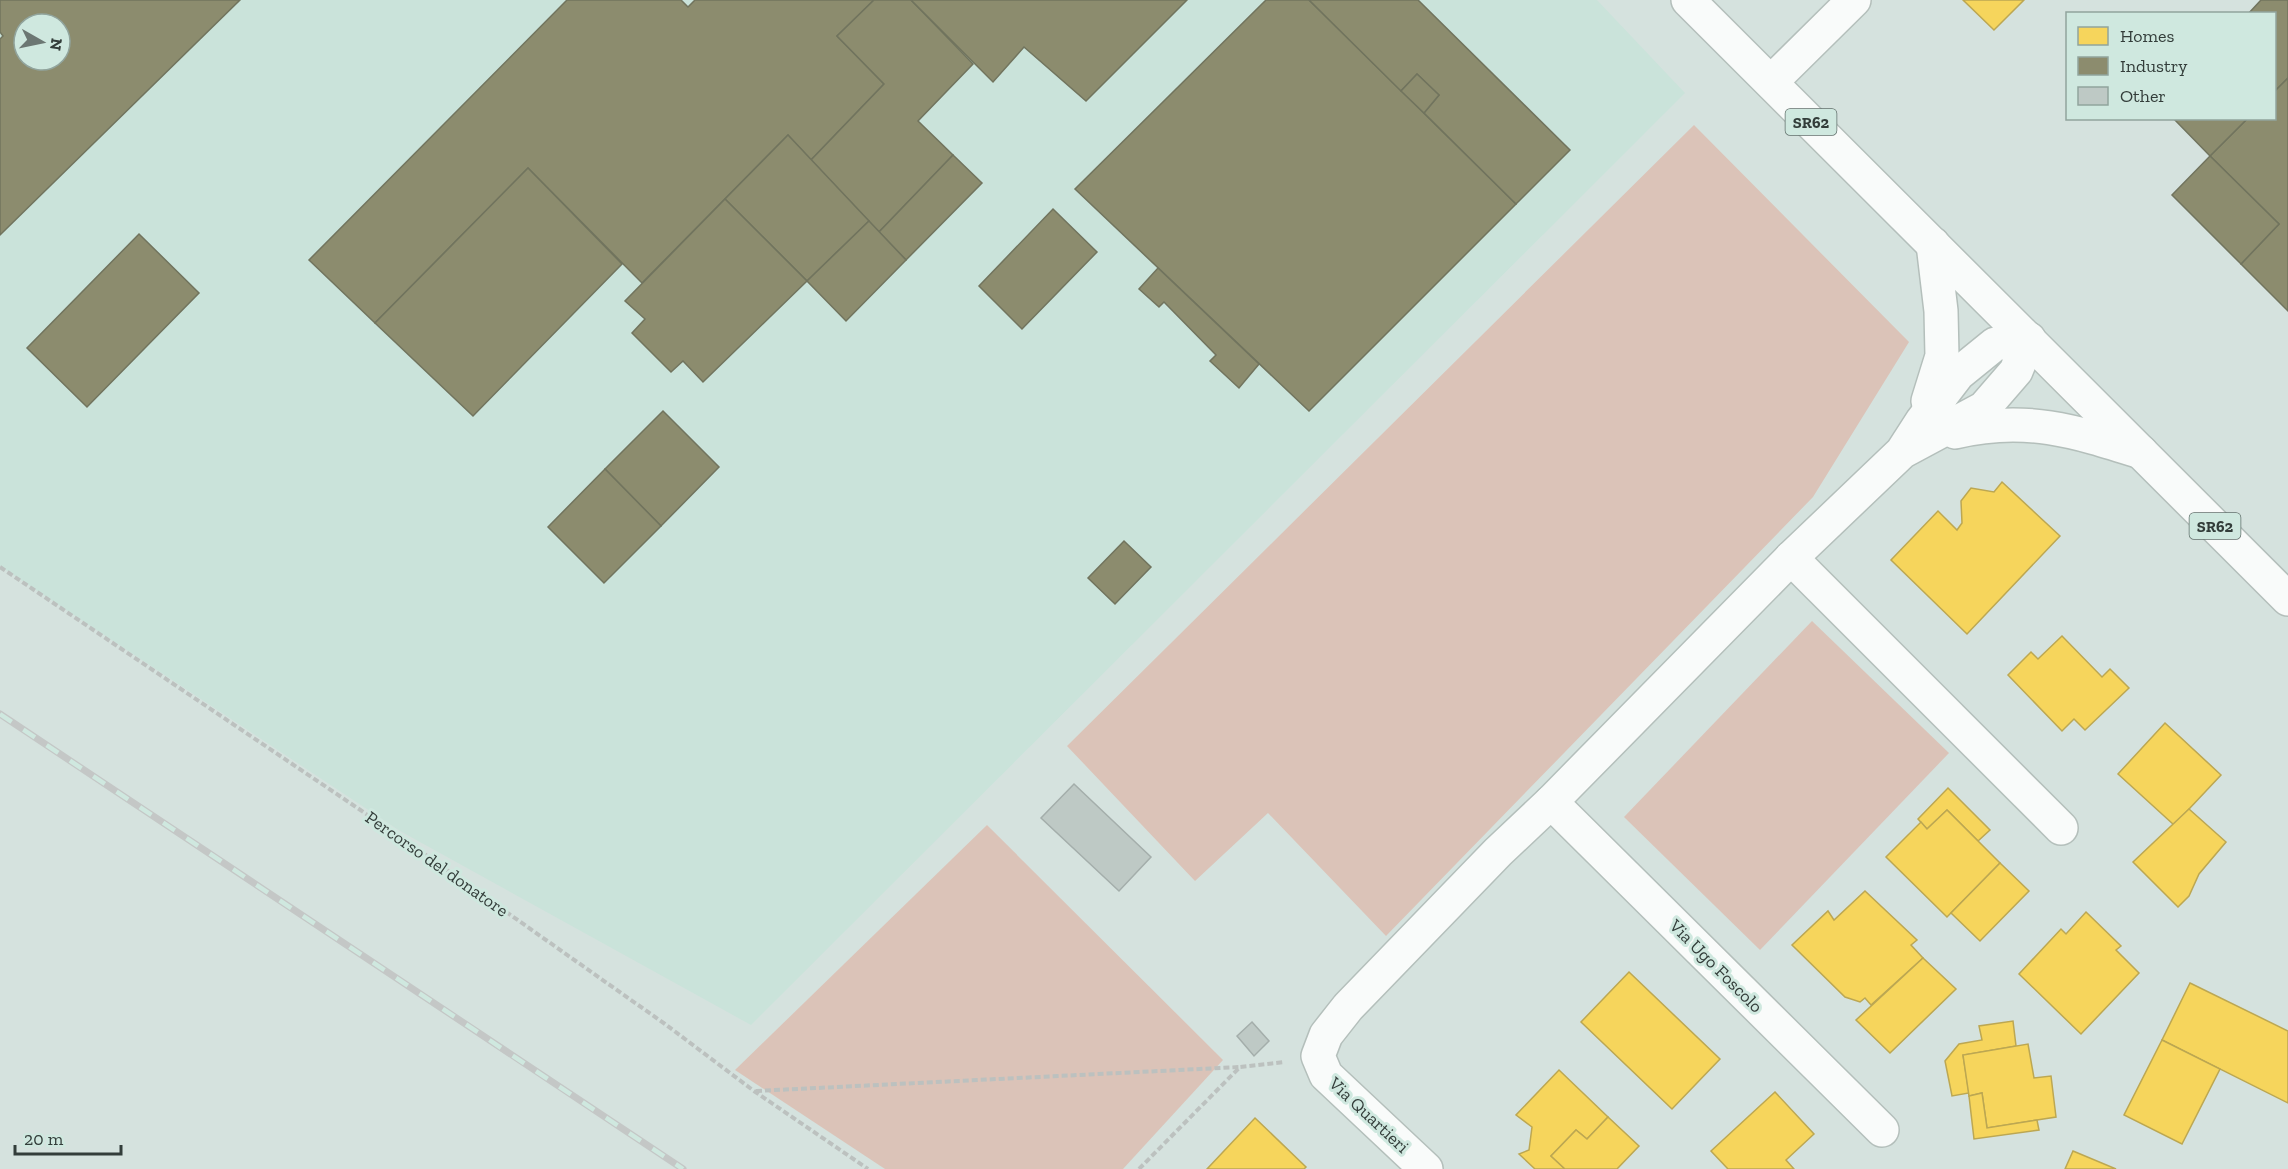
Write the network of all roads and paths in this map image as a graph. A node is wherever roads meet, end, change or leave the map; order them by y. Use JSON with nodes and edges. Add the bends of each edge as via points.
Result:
{"nodes":[{"id":1,"x":1688,"y":0,"type":"edge"},
{"id":2,"x":1854,"y":0,"type":"edge"},
{"id":3,"x":1771,"y":82,"type":"junction"},
{"id":4,"x":1934,"y":244,"type":"junction"},
{"id":5,"x":2028,"y":339,"type":"junction"},
{"id":6,"x":1928,"y":429,"type":"junction"},
{"id":7,"x":2141,"y":452,"type":"junction"},
{"id":8,"x":1791,"y":558,"type":"junction"},
{"id":9,"x":0,"y":567,"type":"edge"},
{"id":10,"x":2288,"y":599,"type":"edge"},
{"id":11,"x":1551,"y":802,"type":"junction"},
{"id":12,"x":2061,"y":828,"type":"dead end"},
{"id":13,"x":1318,"y":1056,"type":"junction"},
{"id":14,"x":1240,"y":1067,"type":"junction"},
{"id":15,"x":754,"y":1091,"type":"junction"},
{"id":16,"x":1882,"y":1130,"type":"dead end"},
{"id":17,"x":868,"y":1169,"type":"edge"},
{"id":18,"x":1139,"y":1169,"type":"edge"},
{"id":19,"x":1426,"y":1169,"type":"edge"}],
"edges":[{"from":1,"to":3,"type":"street","number":"SR62"},
{"from":2,"to":3,"type":"street"},
{"from":3,"to":4,"type":"street","number":"SR62"},
{"from":4,"to":5,"type":"street","number":"SR62"},
{"from":4,"to":6,"type":"street","via":[[1942,356]]},
{"from":5,"to":6,"type":"street","via":[[2016,370],[1984,408]]},
{"from":5,"to":7,"type":"street","number":"SR62"},
{"from":6,"to":7,"type":"street","via":[[2028,424],[2078,432]]},
{"from":6,"to":8,"type":"street"},
{"from":7,"to":10,"type":"street","number":"SR62"},
{"from":8,"to":11,"type":"street"},
{"from":8,"to":12,"type":"street"},
{"from":9,"to":15,"type":"path","name":"Percorso del donatore","via":[[393,832]]},
{"from":11,"to":13,"type":"street","via":[[1348,1007],[1326,1035]]},
{"from":11,"to":16,"type":"street","name":"Via Ugo Foscolo"},
{"from":13,"to":14,"type":"path"},
{"from":13,"to":19,"type":"street","name":"Via Quartieri","via":[[1326,1075]]},
{"from":14,"to":15,"type":"path"},
{"from":14,"to":18,"type":"path"},
{"from":15,"to":17,"type":"path","name":"Percorso del donatore"}]}
